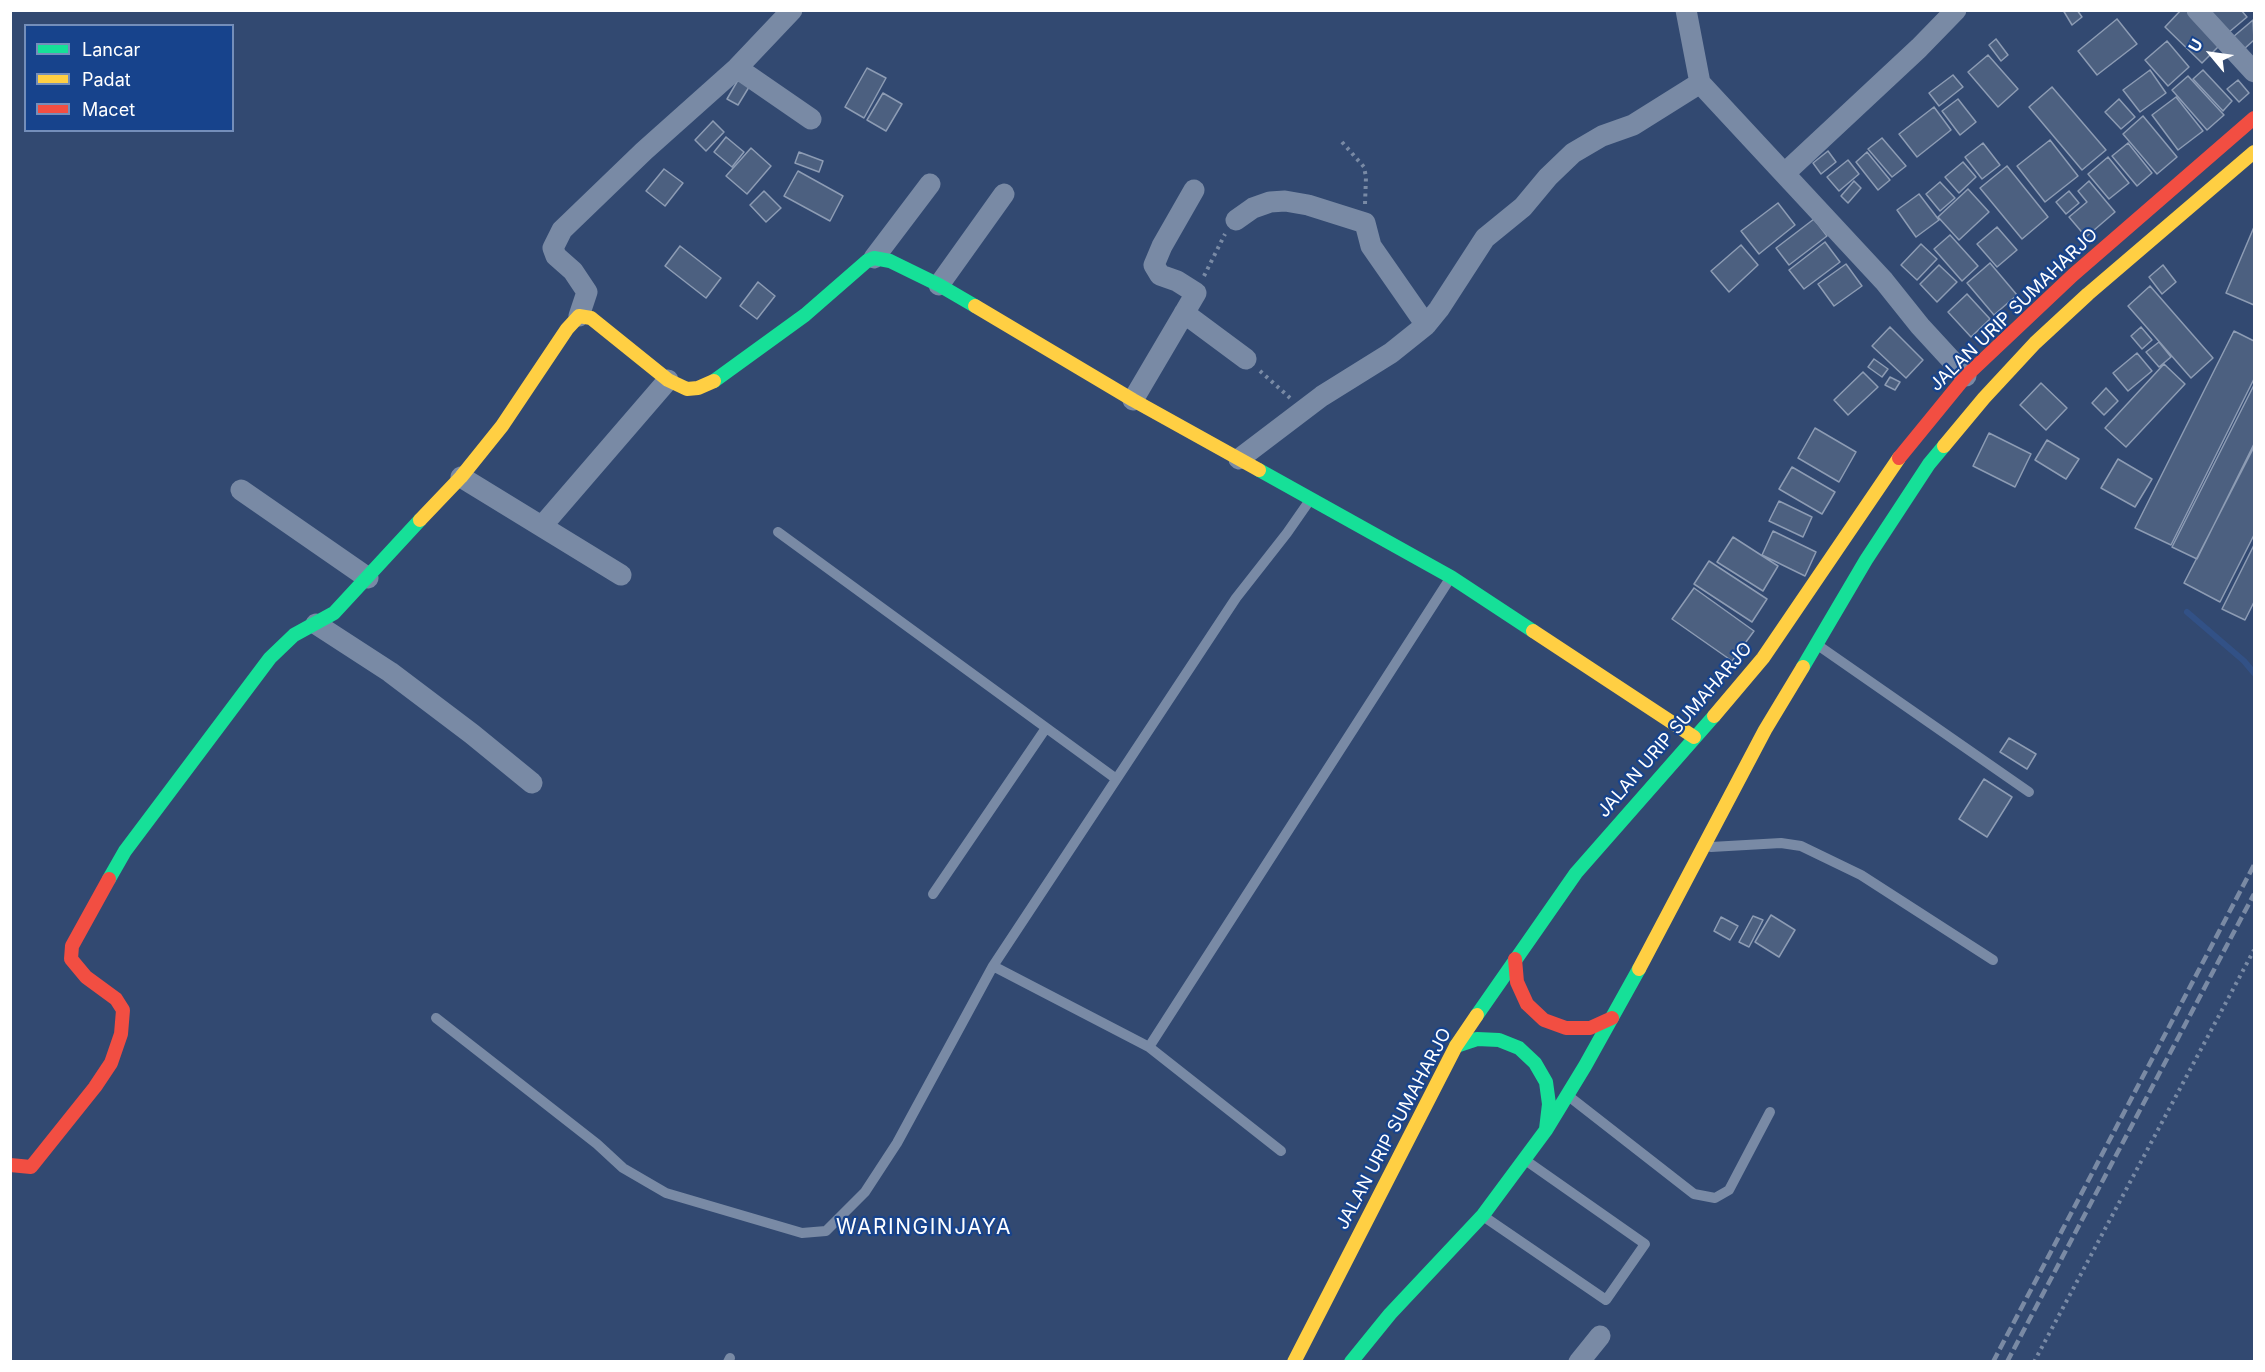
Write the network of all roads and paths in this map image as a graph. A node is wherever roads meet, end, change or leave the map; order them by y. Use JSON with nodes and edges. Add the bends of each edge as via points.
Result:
{"nodes":[{"id":1,"x":792,"y":10,"type":"edge"},
{"id":2,"x":1956,"y":10,"type":"edge"},
{"id":3,"x":2197,"y":10,"type":"edge"},
{"id":4,"x":1691,"y":14,"type":"edge"},
{"id":5,"x":737,"y":68,"type":"junction"},
{"id":6,"x":2254,"y":72,"type":"edge"},
{"id":7,"x":1700,"y":83,"type":"junction"},
{"id":8,"x":2254,"y":118,"type":"edge"},
{"id":9,"x":811,"y":119,"type":"dead end"},
{"id":10,"x":1342,"y":142,"type":"dead end"},
{"id":11,"x":2254,"y":152,"type":"edge"},
{"id":12,"x":1785,"y":172,"type":"junction"},
{"id":13,"x":930,"y":184,"type":"dead end"},
{"id":14,"x":1194,"y":190,"type":"dead end"},
{"id":15,"x":1004,"y":194,"type":"dead end"},
{"id":16,"x":1236,"y":220,"type":"joint"},
{"id":17,"x":1365,"y":223,"type":"junction"},
{"id":18,"x":874,"y":258,"type":"junction"},
{"id":19,"x":939,"y":285,"type":"junction"},
{"id":20,"x":1196,"y":293,"type":"junction"},
{"id":21,"x":1184,"y":313,"type":"junction"},
{"id":22,"x":579,"y":316,"type":"junction"},
{"id":23,"x":1426,"y":324,"type":"junction"},
{"id":24,"x":1246,"y":359,"type":"joint"},
{"id":25,"x":1966,"y":376,"type":"junction"},
{"id":26,"x":668,"y":380,"type":"junction"},
{"id":27,"x":1133,"y":400,"type":"junction"},
{"id":28,"x":1304,"y":410,"type":"junction"},
{"id":29,"x":1239,"y":459,"type":"junction"},
{"id":30,"x":461,"y":477,"type":"junction"},
{"id":31,"x":241,"y":490,"type":"dead end"},
{"id":32,"x":1310,"y":500,"type":"junction"},
{"id":33,"x":542,"y":526,"type":"junction"},
{"id":34,"x":778,"y":532,"type":"dead end"},
{"id":35,"x":621,"y":575,"type":"dead end"},
{"id":36,"x":1451,"y":577,"type":"junction"},
{"id":37,"x":368,"y":578,"type":"junction"},
{"id":38,"x":316,"y":624,"type":"junction"},
{"id":39,"x":1816,"y":645,"type":"junction"},
{"id":40,"x":1046,"y":728,"type":"junction"},
{"id":41,"x":1694,"y":737,"type":"junction"},
{"id":42,"x":1115,"y":778,"type":"junction"},
{"id":43,"x":532,"y":783,"type":"dead end"},
{"id":44,"x":2029,"y":792,"type":"dead end"},
{"id":45,"x":1704,"y":847,"type":"junction"},
{"id":46,"x":933,"y":894,"type":"dead end"},
{"id":47,"x":2254,"y":950,"type":"edge"},
{"id":48,"x":1515,"y":959,"type":"junction"},
{"id":49,"x":1993,"y":960,"type":"dead end"},
{"id":50,"x":993,"y":966,"type":"junction"},
{"id":51,"x":435,"y":1018,"type":"dead end"},
{"id":52,"x":1612,"y":1018,"type":"junction"},
{"id":53,"x":1456,"y":1046,"type":"junction"},
{"id":54,"x":1149,"y":1047,"type":"junction"},
{"id":55,"x":1567,"y":1095,"type":"junction"},
{"id":56,"x":1770,"y":1112,"type":"dead end"},
{"id":57,"x":1546,"y":1131,"type":"junction"},
{"id":58,"x":1281,"y":1151,"type":"dead end"},
{"id":59,"x":1525,"y":1160,"type":"junction"},
{"id":60,"x":10,"y":1165,"type":"edge"},
{"id":61,"x":1483,"y":1215,"type":"junction"},
{"id":62,"x":1600,"y":1336,"type":"dead end"},
{"id":63,"x":1294,"y":1362,"type":"edge"},
{"id":64,"x":1351,"y":1362,"type":"edge"},
{"id":65,"x":1579,"y":1362,"type":"edge"},
{"id":66,"x":2034,"y":1362,"type":"edge"}],
"edges":[{"from":1,"to":5,"type":"street"},
{"from":2,"to":12,"type":"street"},
{"from":3,"to":6,"type":"street"},
{"from":4,"to":7,"type":"street"},
{"from":5,"to":9,"type":"street"},
{"from":5,"to":22,"type":"street","via":[[562,230],[554,243],[556,256],[573,271],[587,292]]},
{"from":7,"to":12,"type":"street"},
{"from":7,"to":23,"type":"street","via":[[1633,125],[1602,136],[1574,153],[1523,207],[1485,238]]},
{"from":8,"to":25,"type":"main road","name":"JALAN URIP SUMAHARJO","via":[[2073,274]]},
{"from":10,"to":17,"type":"path","via":[[1364,167]]},
{"from":11,"to":39,"type":"main road","via":[[2088,294],[1984,398],[1929,464]]},
{"from":12,"to":25,"type":"street"},
{"from":13,"to":18,"type":"street"},
{"from":14,"to":20,"type":"street","via":[[1154,265],[1160,274]]},
{"from":15,"to":19,"type":"street"},
{"from":16,"to":17,"type":"street","via":[[1253,208],[1285,201]]},
{"from":16,"to":20,"type":"path","via":[[1223,237]]},
{"from":17,"to":23,"type":"street","via":[[1371,246]]},
{"from":18,"to":19,"type":"main road","via":[[890,261]]},
{"from":18,"to":26,"type":"main road","via":[[805,315],[711,383],[687,390]]},
{"from":19,"to":27,"type":"main road"},
{"from":20,"to":21,"type":"street"},
{"from":21,"to":24,"type":"street"},
{"from":21,"to":27,"type":"street"},
{"from":22,"to":26,"type":"main road","via":[[591,318]]},
{"from":22,"to":30,"type":"main road"},
{"from":23,"to":28,"type":"street","via":[[1391,353]]},
{"from":24,"to":28,"type":"path"},
{"from":25,"to":41,"type":"main road","name":"JALAN URIP SUMAHARJO","via":[[1903,452],[1763,657],[1732,698]]},
{"from":26,"to":33,"type":"street"},
{"from":27,"to":29,"type":"main road"},
{"from":28,"to":29,"type":"street"},
{"from":29,"to":32,"type":"main road"},
{"from":30,"to":33,"type":"street"},
{"from":30,"to":37,"type":"main road"},
{"from":31,"to":37,"type":"street"},
{"from":32,"to":36,"type":"main road"},
{"from":32,"to":42,"type":"lane","via":[[1236,598]]},
{"from":33,"to":35,"type":"street"},
{"from":34,"to":40,"type":"lane"},
{"from":36,"to":41,"type":"main road"},
{"from":36,"to":54,"type":"lane"},
{"from":37,"to":38,"type":"main road","via":[[334,613]]},
{"from":38,"to":43,"type":"street","via":[[390,672]]},
{"from":38,"to":60,"type":"main road","via":[[294,635],[270,658],[125,851],[72,946],[71,959],[123,1010],[121,1034],[111,1063],[31,1167]]},
{"from":39,"to":44,"type":"lane"},
{"from":39,"to":45,"type":"main road","via":[[1765,730]]},
{"from":40,"to":42,"type":"lane"},
{"from":40,"to":46,"type":"lane"},
{"from":41,"to":48,"type":"main road","name":"JALAN URIP SUMAHARJO","via":[[1576,873]]},
{"from":42,"to":50,"type":"lane"},
{"from":45,"to":49,"type":"lane","via":[[1781,843],[1801,846],[1861,875]]},
{"from":45,"to":52,"type":"main road"},
{"from":47,"to":66,"type":"path"},
{"from":48,"to":52,"type":"main road","via":[[1517,982],[1527,1004],[1544,1020],[1566,1028],[1590,1028]]},
{"from":48,"to":53,"type":"main road","name":"JALAN URIP SUMAHARJO"},
{"from":50,"to":51,"type":"lane","via":[[897,1143],[865,1192],[826,1231],[802,1233],[666,1193],[623,1168]]},
{"from":50,"to":54,"type":"lane"},
{"from":52,"to":55,"type":"main road"},
{"from":53,"to":57,"type":"main road","via":[[1477,1039],[1499,1040],[1519,1048],[1536,1063],[1546,1082]]},
{"from":53,"to":63,"type":"main road","name":"JALAN URIP SUMAHARJO"},
{"from":54,"to":58,"type":"lane"},
{"from":55,"to":56,"type":"lane","via":[[1694,1194],[1715,1198],[1729,1190]]},
{"from":55,"to":57,"type":"main road"},
{"from":57,"to":59,"type":"main road"},
{"from":59,"to":61,"type":"main road"},
{"from":59,"to":61,"type":"lane","via":[[1645,1244],[1606,1300]]},
{"from":61,"to":64,"type":"main road","via":[[1390,1314]]},
{"from":62,"to":65,"type":"street"}]}
